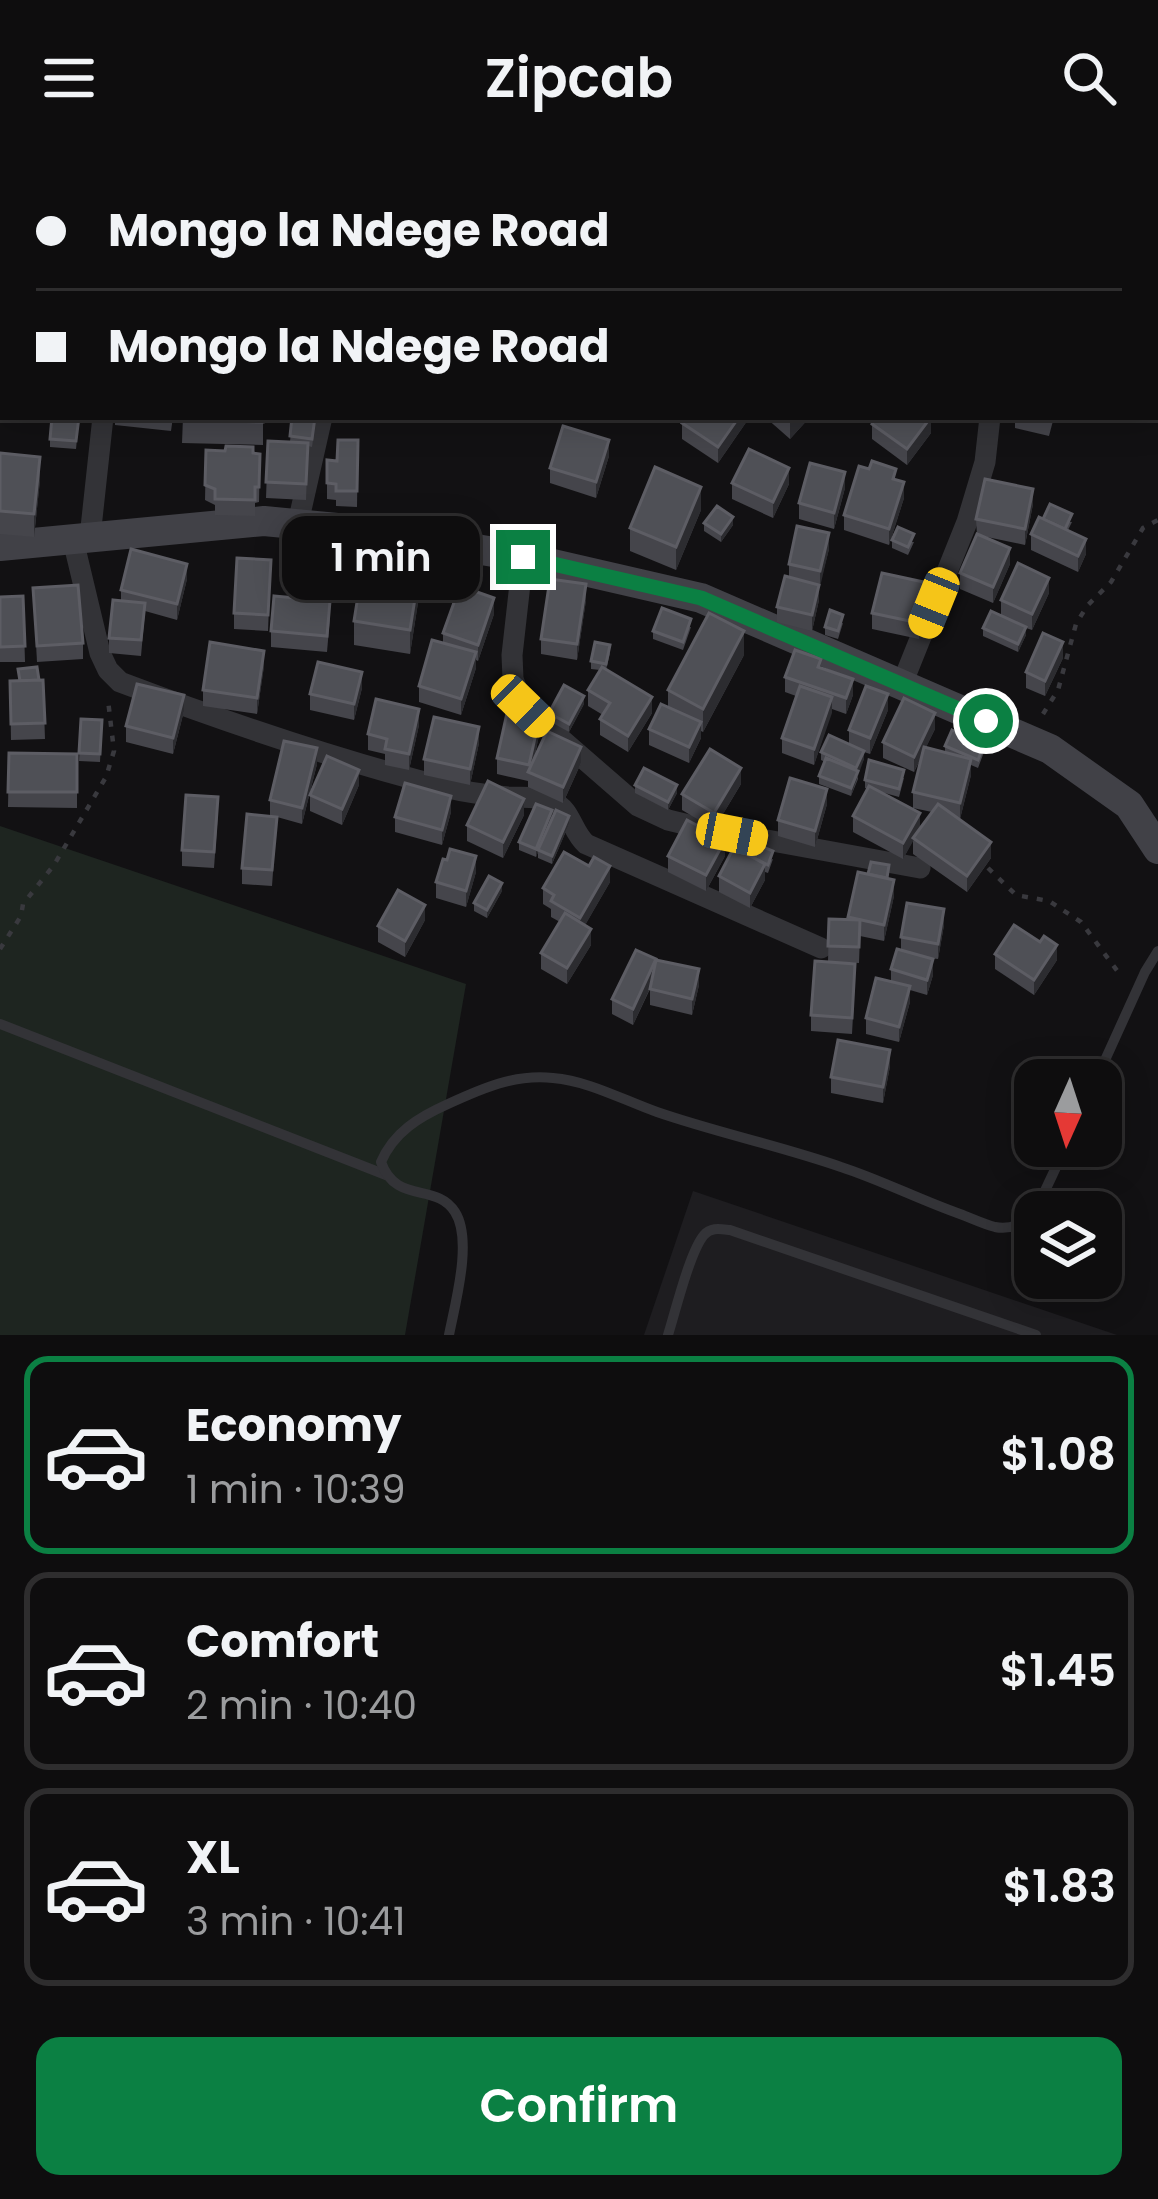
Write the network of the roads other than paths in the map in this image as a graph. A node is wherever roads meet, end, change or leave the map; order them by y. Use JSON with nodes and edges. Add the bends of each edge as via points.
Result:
{"nodes":[{"id":1,"x":102,"y":420,"type":"edge"},
{"id":2,"x":321,"y":420,"type":"edge"},
{"id":3,"x":990,"y":420,"type":"edge"},
{"id":4,"x":298,"y":523,"type":"junction"},
{"id":5,"x":81,"y":538,"type":"junction"},
{"id":6,"x":0,"y":546,"type":"edge"},
{"id":7,"x":523,"y":557,"type":"junction"},
{"id":8,"x":902,"y":684,"type":"junction"},
{"id":9,"x":1158,"y":849,"type":"edge"},
{"id":10,"x":920,"y":868,"type":"dead end"},
{"id":11,"x":821,"y":948,"type":"dead end"},
{"id":12,"x":1158,"y":951,"type":"edge"},
{"id":13,"x":0,"y":1024,"type":"edge"},
{"id":14,"x":1106,"y":1059,"type":"edge"},
{"id":15,"x":386,"y":1175,"type":"junction"},
{"id":16,"x":1014,"y":1227,"type":"edge"},
{"id":17,"x":449,"y":1335,"type":"edge"},
{"id":18,"x":668,"y":1335,"type":"edge"},
{"id":19,"x":1036,"y":1335,"type":"edge"}],
"edges":[{"from":1,"to":5,"type":"street"},
{"from":2,"to":4,"type":"street"},
{"from":3,"to":8,"type":"street","via":[[968,522]]},
{"from":4,"to":5,"type":"street"},
{"from":4,"to":7,"type":"street"},
{"from":5,"to":6,"type":"street"},
{"from":5,"to":11,"type":"street","via":[[100,653],[116,679],[359,764],[459,790],[556,803],[586,844]]},
{"from":7,"to":8,"type":"street","via":[[701,598]]},
{"from":7,"to":10,"type":"street","via":[[512,656],[523,706],[638,806],[700,828]]},
{"from":8,"to":9,"type":"street","via":[[1050,749],[1129,806]]},
{"from":12,"to":14,"type":"lane"},
{"from":13,"to":15,"type":"lane"},
{"from":15,"to":16,"type":"lane","via":[[387,1148],[429,1113],[504,1081],[559,1078],[843,1167],[994,1227]]},
{"from":15,"to":17,"type":"lane","via":[[454,1209],[461,1225]]},
{"from":18,"to":19,"type":"lane","via":[[696,1248],[715,1228]]}]}
